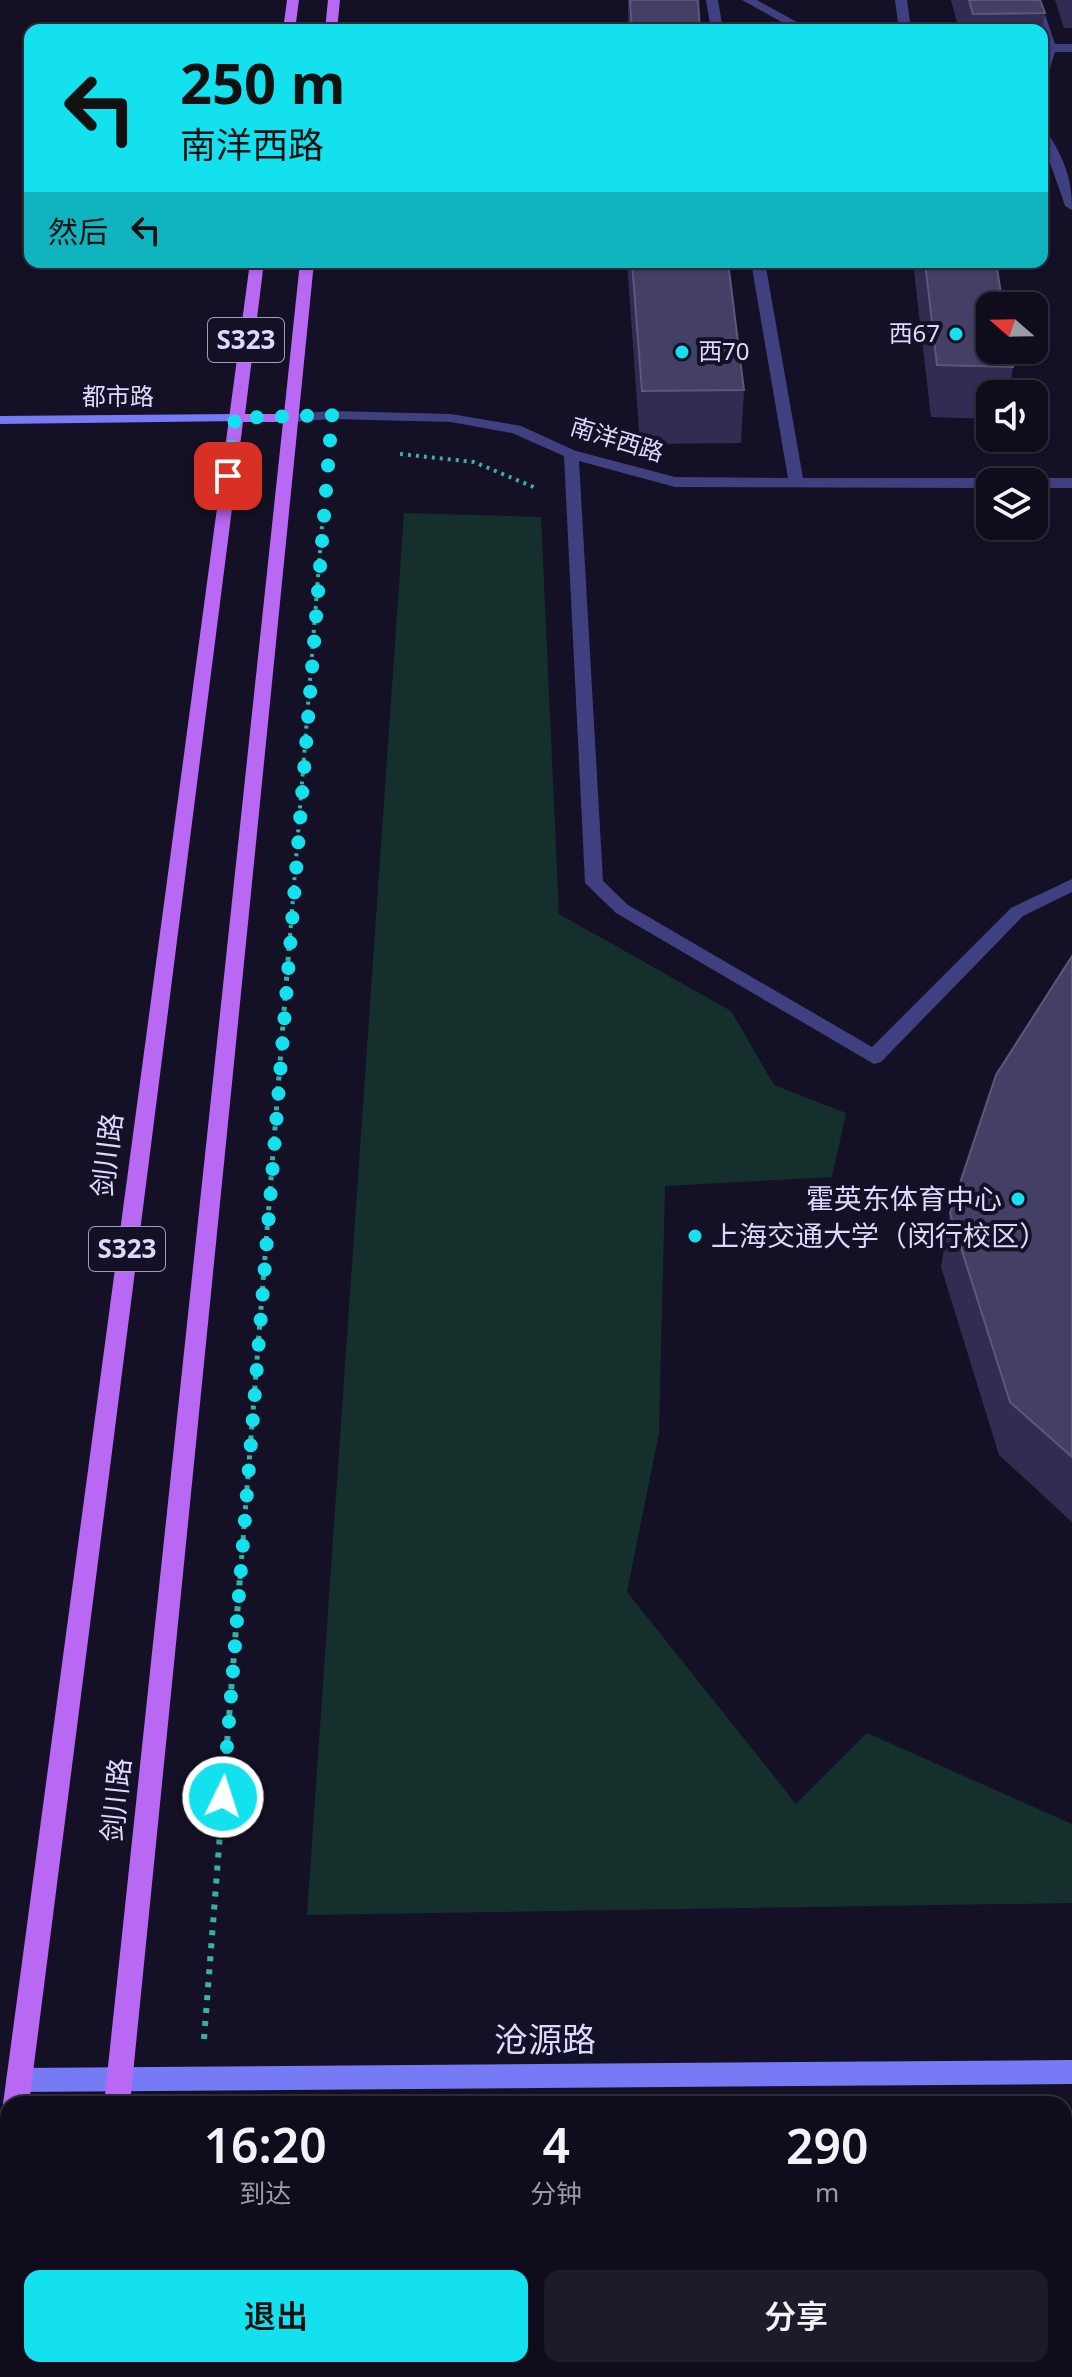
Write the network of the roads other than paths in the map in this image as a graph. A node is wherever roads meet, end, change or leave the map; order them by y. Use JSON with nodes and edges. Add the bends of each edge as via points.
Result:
{"nodes":[{"id":1,"x":293,"y":0,"type":"edge"},
{"id":2,"x":334,"y":0,"type":"edge"},
{"id":3,"x":712,"y":0,"type":"edge"},
{"id":4,"x":748,"y":0,"type":"edge"},
{"id":5,"x":901,"y":0,"type":"edge"},
{"id":6,"x":1034,"y":0,"type":"edge"},
{"id":7,"x":290,"y":24,"type":"edge"},
{"id":8,"x":332,"y":24,"type":"edge"},
{"id":9,"x":716,"y":24,"type":"edge"},
{"id":10,"x":794,"y":24,"type":"edge"},
{"id":11,"x":904,"y":24,"type":"edge"},
{"id":12,"x":1042,"y":24,"type":"edge"},
{"id":13,"x":1048,"y":42,"type":"edge"},
{"id":14,"x":1050,"y":48,"type":"junction"},
{"id":15,"x":1072,"y":48,"type":"edge"},
{"id":16,"x":1048,"y":55,"type":"edge"},
{"id":17,"x":1048,"y":144,"type":"edge"},
{"id":18,"x":1072,"y":206,"type":"edge"},
{"id":19,"x":256,"y":268,"type":"edge"},
{"id":20,"x":306,"y":268,"type":"edge"},
{"id":21,"x":759,"y":268,"type":"edge"},
{"id":22,"x":235,"y":418,"type":"junction"},
{"id":23,"x":291,"y":418,"type":"junction"},
{"id":24,"x":0,"y":420,"type":"edge"},
{"id":25,"x":571,"y":454,"type":"junction"},
{"id":26,"x":976,"y":483,"type":"edge"},
{"id":27,"x":1048,"y":483,"type":"edge"},
{"id":28,"x":1072,"y":483,"type":"edge"},
{"id":29,"x":797,"y":484,"type":"junction"},
{"id":30,"x":1072,"y":885,"type":"edge"},
{"id":31,"x":1072,"y":2072,"type":"edge"},
{"id":32,"x":17,"y":2092,"type":"edge"},
{"id":33,"x":118,"y":2092,"type":"edge"}],
"edges":[{"from":1,"to":7,"type":"main road"},
{"from":2,"to":8,"type":"main road"},
{"from":3,"to":9,"type":"lane"},
{"from":4,"to":10,"type":"lane"},
{"from":5,"to":11,"type":"lane"},
{"from":6,"to":12,"type":"lane"},
{"from":13,"to":14,"type":"lane"},
{"from":14,"to":15,"type":"lane"},
{"from":14,"to":16,"type":"lane"},
{"from":17,"to":18,"type":"lane"},
{"from":19,"to":22,"type":"main road","name":"剑川路","number":"S323"},
{"from":20,"to":23,"type":"main road","name":"剑川路"},
{"from":21,"to":29,"type":"lane"},
{"from":22,"to":23,"type":"main road","name":"南洋西路"},
{"from":22,"to":24,"type":"street","name":"都市路"},
{"from":22,"to":32,"type":"main road","name":"剑川路","number":"S323"},
{"from":23,"to":25,"type":"lane","name":"南洋西路","via":[[451,418],[516,429]]},
{"from":23,"to":33,"type":"main road","name":"剑川路"},
{"from":25,"to":29,"type":"lane","name":"南洋西路","via":[[675,482]]},
{"from":25,"to":30,"type":"lane","via":[[594,883],[622,909],[874,1057],[1017,912]]},
{"from":26,"to":29,"type":"lane","name":"南洋西路"},
{"from":27,"to":28,"type":"lane"},
{"from":31,"to":33,"type":"street","name":"沧源路","via":[[201,2079]]},
{"from":32,"to":33,"type":"street","name":"沧源路"}]}
